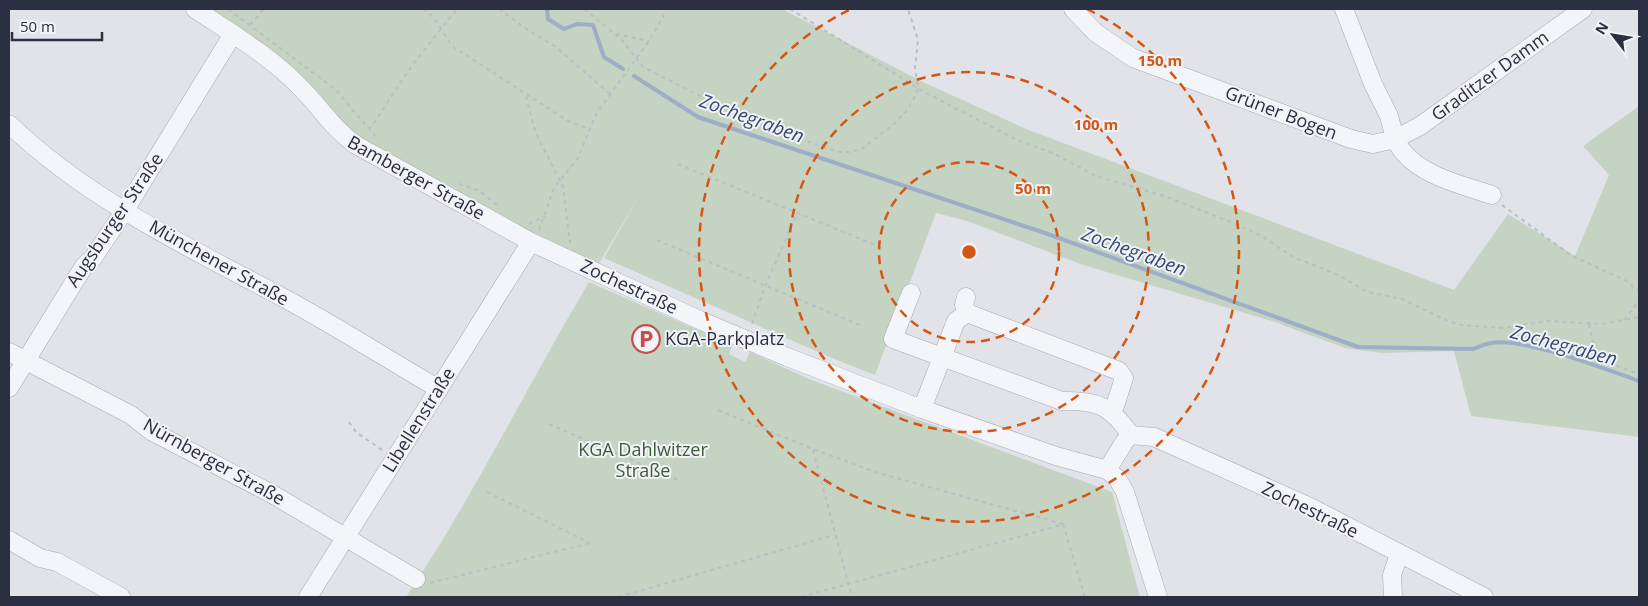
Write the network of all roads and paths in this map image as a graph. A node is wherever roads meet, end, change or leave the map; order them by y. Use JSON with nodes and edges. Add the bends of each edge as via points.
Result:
{"nodes":[{"id":1,"x":195,"y":9,"type":"edge"},
{"id":2,"x":228,"y":9,"type":"edge"},
{"id":3,"x":264,"y":9,"type":"edge"},
{"id":4,"x":423,"y":9,"type":"edge"},
{"id":5,"x":457,"y":9,"type":"edge"},
{"id":6,"x":499,"y":9,"type":"edge"},
{"id":7,"x":584,"y":9,"type":"edge"},
{"id":8,"x":665,"y":9,"type":"edge"},
{"id":9,"x":790,"y":9,"type":"edge"},
{"id":10,"x":908,"y":9,"type":"edge"},
{"id":11,"x":1073,"y":9,"type":"edge"},
{"id":12,"x":1344,"y":9,"type":"edge"},
{"id":13,"x":1583,"y":9,"type":"edge"},
{"id":14,"x":217,"y":24,"type":"junction"},
{"id":15,"x":442,"y":27,"type":"junction"},
{"id":16,"x":241,"y":33,"type":"junction"},
{"id":17,"x":613,"y":33,"type":"junction"},
{"id":18,"x":649,"y":41,"type":"junction"},
{"id":19,"x":222,"y":52,"type":"junction"},
{"id":20,"x":635,"y":59,"type":"junction"},
{"id":21,"x":918,"y":88,"type":"junction"},
{"id":22,"x":525,"y":94,"type":"junction"},
{"id":23,"x":610,"y":94,"type":"junction"},
{"id":24,"x":9,"y":124,"type":"edge"},
{"id":25,"x":588,"y":129,"type":"junction"},
{"id":26,"x":369,"y":130,"type":"junction"},
{"id":27,"x":1395,"y":139,"type":"junction"},
{"id":28,"x":382,"y":143,"type":"dead end"},
{"id":29,"x":678,"y":164,"type":"dead end"},
{"id":30,"x":560,"y":180,"type":"junction"},
{"id":31,"x":455,"y":183,"type":"dead end"},
{"id":32,"x":1495,"y":198,"type":"joint"},
{"id":33,"x":501,"y":208,"type":"dead end"},
{"id":34,"x":125,"y":210,"type":"junction"},
{"id":35,"x":798,"y":212,"type":"junction"},
{"id":36,"x":545,"y":216,"type":"junction"},
{"id":37,"x":529,"y":233,"type":"junction"},
{"id":38,"x":657,"y":240,"type":"dead end"},
{"id":39,"x":885,"y":249,"type":"dead end"},
{"id":40,"x":576,"y":262,"type":"junction"},
{"id":41,"x":765,"y":286,"type":"junction"},
{"id":42,"x":1639,"y":291,"type":"edge"},
{"id":43,"x":911,"y":293,"type":"dead end"},
{"id":44,"x":1639,"y":301,"type":"edge"},
{"id":45,"x":1639,"y":317,"type":"edge"},
{"id":46,"x":1622,"y":322,"type":"junction"},
{"id":47,"x":752,"y":324,"type":"dead end"},
{"id":48,"x":1589,"y":324,"type":"junction"},
{"id":49,"x":862,"y":326,"type":"dead end"},
{"id":50,"x":9,"y":352,"type":"edge"},
{"id":51,"x":941,"y":358,"type":"junction"},
{"id":52,"x":24,"y":361,"type":"junction"},
{"id":53,"x":1639,"y":374,"type":"edge"},
{"id":54,"x":9,"y":388,"type":"edge"},
{"id":55,"x":439,"y":389,"type":"junction"},
{"id":56,"x":922,"y":409,"type":"junction"},
{"id":57,"x":718,"y":410,"type":"dead end"},
{"id":58,"x":1113,"y":412,"type":"junction"},
{"id":59,"x":349,"y":422,"type":"dead end"},
{"id":60,"x":549,"y":424,"type":"dead end"},
{"id":61,"x":1132,"y":435,"type":"junction"},
{"id":62,"x":813,"y":450,"type":"junction"},
{"id":63,"x":395,"y":458,"type":"junction"},
{"id":64,"x":1107,"y":470,"type":"junction"},
{"id":65,"x":680,"y":481,"type":"dead end"},
{"id":66,"x":487,"y":492,"type":"dead end"},
{"id":67,"x":1063,"y":524,"type":"junction"},
{"id":68,"x":834,"y":535,"type":"junction"},
{"id":69,"x":345,"y":538,"type":"junction"},
{"id":70,"x":9,"y":540,"type":"edge"},
{"id":71,"x":1399,"y":554,"type":"junction"},
{"id":72,"x":416,"y":579,"type":"joint"},
{"id":73,"x":848,"y":584,"type":"junction"},
{"id":74,"x":121,"y":597,"type":"edge"},
{"id":75,"x":308,"y":597,"type":"edge"},
{"id":76,"x":618,"y":597,"type":"edge"},
{"id":77,"x":801,"y":597,"type":"edge"},
{"id":78,"x":852,"y":597,"type":"edge"},
{"id":79,"x":1085,"y":597,"type":"edge"},
{"id":80,"x":1158,"y":597,"type":"edge"},
{"id":81,"x":1393,"y":597,"type":"edge"},
{"id":82,"x":1484,"y":597,"type":"edge"}],
"edges":[{"from":1,"to":14,"type":"street","name":"Bamberger Straße"},
{"from":2,"to":16,"type":"path"},
{"from":3,"to":16,"type":"path"},
{"from":4,"to":15,"type":"path"},
{"from":5,"to":15,"type":"path"},
{"from":6,"to":23,"type":"path","via":[[556,46]]},
{"from":7,"to":17,"type":"path"},
{"from":8,"to":18,"type":"path"},
{"from":9,"to":21,"type":"path"},
{"from":10,"to":21,"type":"path","via":[[918,40],[915,68]]},
{"from":11,"to":27,"type":"street","name":"Grüner Bogen","via":[[1096,33],[1133,58],[1351,140],[1373,144]]},
{"from":12,"to":27,"type":"street","via":[[1389,116]]},
{"from":13,"to":27,"type":"street","name":"Graditzer Damm","via":[[1426,132]]},
{"from":14,"to":16,"type":"street","name":"Bamberger Straße"},
{"from":14,"to":19,"type":"street"},
{"from":15,"to":22,"type":"path","via":[[455,48]]},
{"from":15,"to":26,"type":"path"},
{"from":16,"to":19,"type":"street","name":"Augsburger Straße"},
{"from":16,"to":26,"type":"path","via":[[335,89]]},
{"from":16,"to":37,"type":"street","name":"Bamberger Straße","via":[[301,87],[330,124],[356,145]]},
{"from":17,"to":18,"type":"path"},
{"from":17,"to":20,"type":"path"},
{"from":18,"to":20,"type":"path"},
{"from":19,"to":34,"type":"street","name":"Augsburger Straße"},
{"from":20,"to":21,"type":"path","via":[[643,67],[744,118],[840,152],[863,148],[880,136],[908,109]]},
{"from":20,"to":23,"type":"path"},
{"from":21,"to":48,"type":"path","via":[[1096,176],[1164,196],[1223,219],[1368,292],[1402,299],[1450,322],[1504,328],[1547,321]]},
{"from":22,"to":25,"type":"path","via":[[568,121]]},
{"from":22,"to":30,"type":"path","via":[[535,131]]},
{"from":23,"to":25,"type":"path"},
{"from":24,"to":34,"type":"street","name":"Münchener Straße","via":[[53,162]]},
{"from":25,"to":30,"type":"path","via":[[578,158]]},
{"from":26,"to":28,"type":"path"},
{"from":27,"to":32,"type":"street","via":[[1399,148],[1432,173]]},
{"from":29,"to":35,"type":"path"},
{"from":30,"to":36,"type":"path","via":[[550,197]]},
{"from":30,"to":40,"type":"path","via":[[569,241]]},
{"from":31,"to":33,"type":"path","via":[[480,191]]},
{"from":32,"to":42,"type":"path","via":[[1572,256],[1625,280]]},
{"from":34,"to":52,"type":"street","name":"Augsburger Straße","via":[[93,258],[84,266]]},
{"from":34,"to":55,"type":"street","name":"Münchener Straße"},
{"from":35,"to":39,"type":"path"},
{"from":35,"to":41,"type":"path"},
{"from":36,"to":37,"type":"path"},
{"from":36,"to":37,"type":"path","via":[[536,237]]},
{"from":37,"to":40,"type":"street","name":"Zochestraße"},
{"from":37,"to":55,"type":"street","name":"Libellenstraße"},
{"from":38,"to":41,"type":"path"},
{"from":40,"to":56,"type":"street","name":"Zochestraße","via":[[778,354]]},
{"from":41,"to":47,"type":"path"},
{"from":41,"to":49,"type":"path"},
{"from":43,"to":51,"type":"street","via":[[893,339]]},
{"from":44,"to":46,"type":"path"},
{"from":45,"to":46,"type":"path"},
{"from":46,"to":48,"type":"path"},
{"from":48,"to":53,"type":"path","via":[[1597,359]]},
{"from":50,"to":52,"type":"street","name":"Nürnberger Straße"},
{"from":51,"to":56,"type":"street"},
{"from":51,"to":58,"type":"street","via":[[1062,401],[1085,401]]},
{"from":51,"to":58,"type":"street","via":[[966,305],[1119,370],[1124,378]]},
{"from":52,"to":54,"type":"street","name":"Augsburger Straße"},
{"from":52,"to":69,"type":"street","name":"Nürnberger Straße","via":[[131,415],[151,431],[272,494]]},
{"from":55,"to":63,"type":"street","name":"Libellenstraße"},
{"from":56,"to":64,"type":"street","name":"Zochestraße","via":[[1056,456]]},
{"from":57,"to":62,"type":"path"},
{"from":58,"to":61,"type":"street"},
{"from":59,"to":63,"type":"path","via":[[356,432]]},
{"from":60,"to":65,"type":"path"},
{"from":61,"to":64,"type":"street"},
{"from":61,"to":71,"type":"street","name":"Zochestraße","via":[[1154,437],[1198,456],[1312,508]]},
{"from":62,"to":67,"type":"path","via":[[875,472]]},
{"from":62,"to":68,"type":"path"},
{"from":63,"to":69,"type":"street","name":"Libellenstraße"},
{"from":64,"to":80,"type":"street","via":[[1117,478],[1125,492]]},
{"from":66,"to":72,"type":"path","via":[[590,543],[433,584]]},
{"from":67,"to":73,"type":"path"},
{"from":67,"to":79,"type":"path"},
{"from":68,"to":73,"type":"path"},
{"from":68,"to":76,"type":"path"},
{"from":69,"to":72,"type":"street","name":"Nürnberger Straße"},
{"from":69,"to":75,"type":"street","name":"Libellenstraße"},
{"from":70,"to":74,"type":"street"},
{"from":71,"to":81,"type":"street","via":[[1392,575]]},
{"from":71,"to":82,"type":"street","name":"Zochestraße"},
{"from":73,"to":77,"type":"path"},
{"from":73,"to":78,"type":"path"}]}
